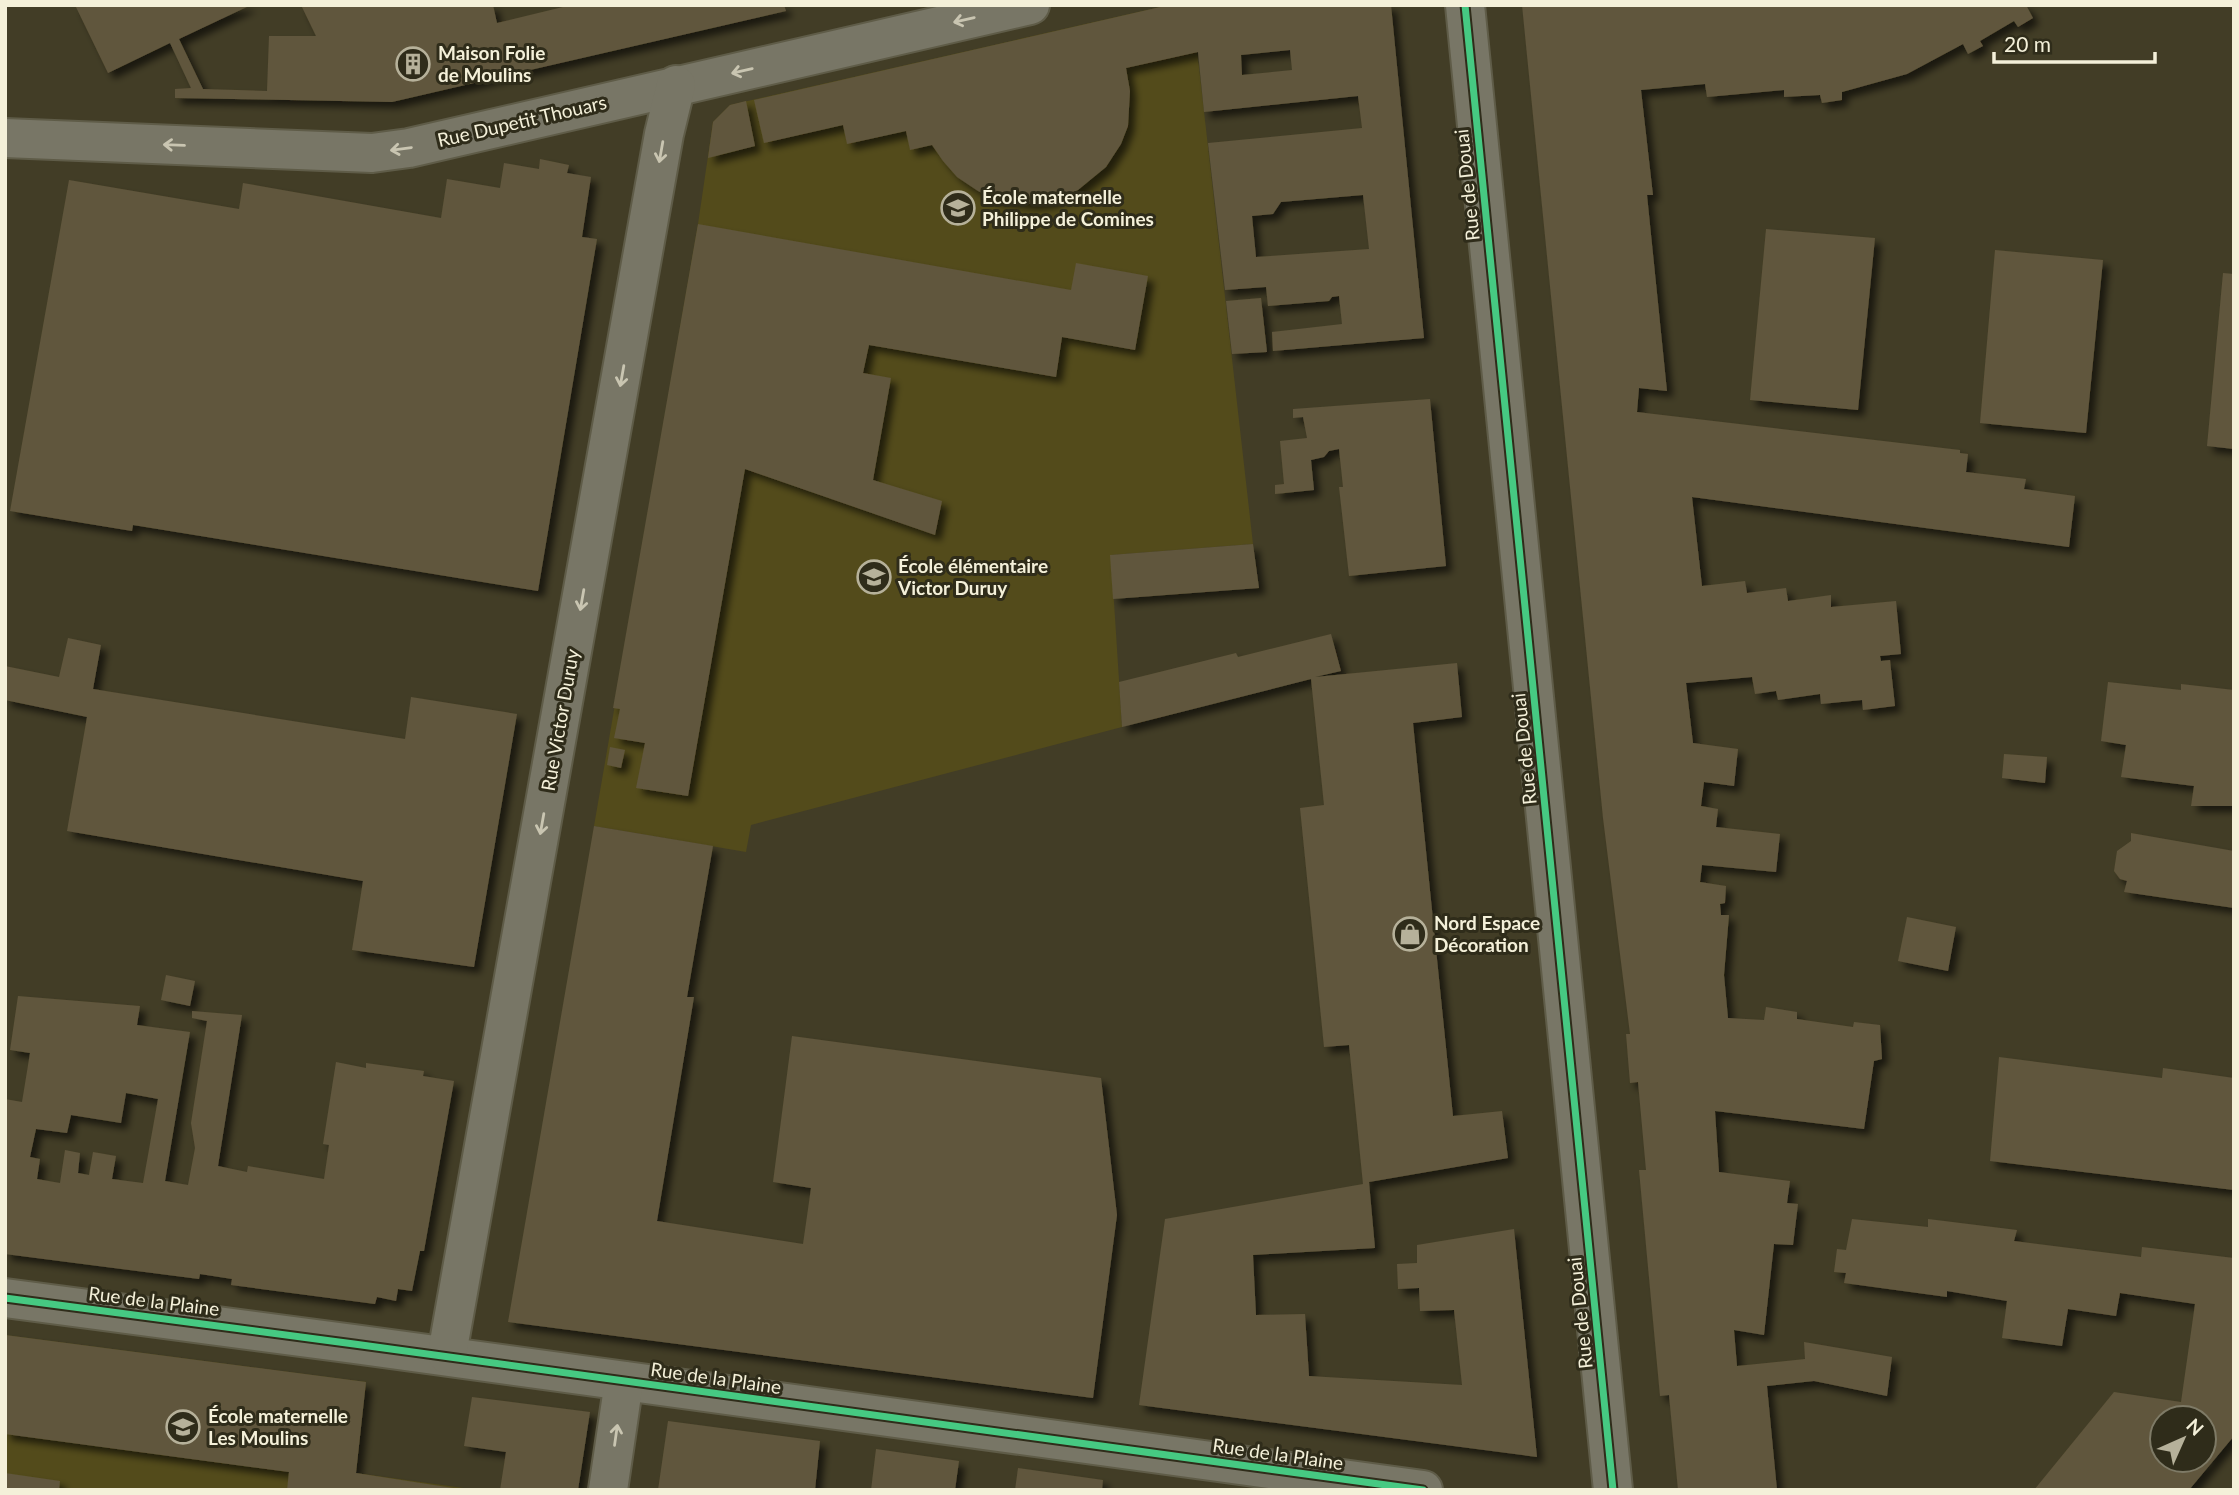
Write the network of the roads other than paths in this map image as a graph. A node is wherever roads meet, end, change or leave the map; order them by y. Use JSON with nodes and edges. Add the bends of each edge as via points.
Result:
{"nodes":[{"id":1,"x":1030,"y":5,"type":"edge"},
{"id":2,"x":1465,"y":5,"type":"edge"},
{"id":3,"x":676,"y":86,"type":"junction"},
{"id":4,"x":5,"y":138,"type":"edge"},
{"id":5,"x":5,"y":1298,"type":"edge"},
{"id":6,"x":447,"y":1354,"type":"junction"},
{"id":7,"x":624,"y":1381,"type":"junction"},
{"id":8,"x":608,"y":1490,"type":"edge"},
{"id":9,"x":1423,"y":1490,"type":"edge"},
{"id":10,"x":1613,"y":1490,"type":"edge"}],
"edges":[{"from":1,"to":3,"type":"street","name":"Rue Dupetit Thouars","one_way":true},
{"from":2,"to":10,"type":"street","name":"Rue de Douai"},
{"from":3,"to":4,"type":"street","name":"Rue Dupetit Thouars","one_way":true,"via":[[372,153]]},
{"from":3,"to":6,"type":"street","name":"Rue Victor Duruy","one_way":true},
{"from":5,"to":6,"type":"street","name":"Rue de la Plaine"},
{"from":6,"to":7,"type":"street","name":"Rue de la Plaine"},
{"from":8,"to":7,"type":"street","one_way":true},
{"from":7,"to":9,"type":"street","name":"Rue de la Plaine"}]}
